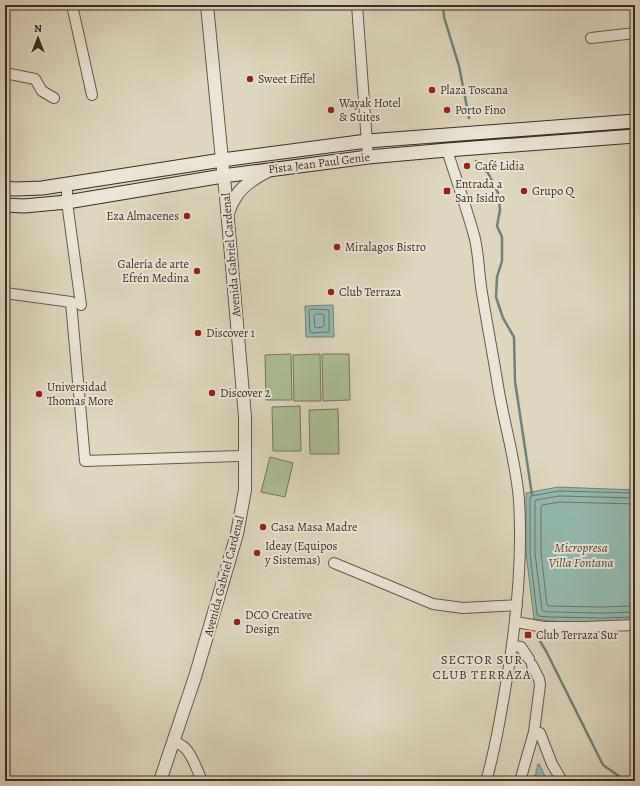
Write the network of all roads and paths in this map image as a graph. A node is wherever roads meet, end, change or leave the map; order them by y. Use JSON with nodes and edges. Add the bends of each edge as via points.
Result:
{"nodes":[{"id":1,"x":72,"y":5,"type":"edge"},
{"id":2,"x":206,"y":5,"type":"edge"},
{"id":3,"x":357,"y":5,"type":"edge"},
{"id":4,"x":635,"y":33,"type":"edge"},
{"id":5,"x":592,"y":38,"type":"dead end"},
{"id":6,"x":5,"y":73,"type":"edge"},
{"id":7,"x":92,"y":95,"type":"dead end"},
{"id":8,"x":54,"y":98,"type":"dead end"},
{"id":9,"x":635,"y":121,"type":"edge"},
{"id":10,"x":526,"y":129,"type":"junction"},
{"id":11,"x":635,"y":136,"type":"edge"},
{"id":12,"x":417,"y":137,"type":"junction"},
{"id":13,"x":367,"y":141,"type":"junction"},
{"id":14,"x":447,"y":150,"type":"junction"},
{"id":15,"x":368,"y":157,"type":"junction"},
{"id":16,"x":222,"y":160,"type":"junction"},
{"id":17,"x":273,"y":169,"type":"junction"},
{"id":18,"x":224,"y":176,"type":"junction"},
{"id":19,"x":66,"y":184,"type":"junction"},
{"id":20,"x":5,"y":188,"type":"edge"},
{"id":21,"x":67,"y":202,"type":"junction"},
{"id":22,"x":5,"y":205,"type":"edge"},
{"id":23,"x":228,"y":214,"type":"junction"},
{"id":24,"x":5,"y":293,"type":"edge"},
{"id":25,"x":81,"y":305,"type":"dead end"},
{"id":26,"x":246,"y":454,"type":"junction"},
{"id":27,"x":334,"y":564,"type":"dead end"},
{"id":28,"x":518,"y":605,"type":"junction"},
{"id":29,"x":516,"y":622,"type":"junction"},
{"id":30,"x":635,"y":625,"type":"edge"},
{"id":31,"x":512,"y":646,"type":"junction"},
{"id":32,"x":534,"y":732,"type":"junction"},
{"id":33,"x":174,"y":741,"type":"junction"},
{"id":34,"x":160,"y":781,"type":"edge"},
{"id":35,"x":202,"y":781,"type":"edge"},
{"id":36,"x":486,"y":781,"type":"edge"},
{"id":37,"x":520,"y":781,"type":"edge"},
{"id":38,"x":562,"y":781,"type":"edge"}],
"edges":[{"from":1,"to":7,"type":"street"},
{"from":2,"to":16,"type":"street","name":"Avenida Gabriel Cardenal"},
{"from":3,"to":13,"type":"street"},
{"from":4,"to":5,"type":"street"},
{"from":6,"to":8,"type":"street","via":[[35,79],[42,91]]},
{"from":9,"to":10,"type":"main road","name":"Pista Jean Paul Genie"},
{"from":10,"to":12,"type":"main road","name":"Pista Jean Paul Genie"},
{"from":10,"to":14,"type":"main road","via":[[499,137],[455,141],[449,144]]},
{"from":11,"to":14,"type":"main road","name":"Pista Jean Paul Genie"},
{"from":12,"to":13,"type":"main road","name":"Pista Jean Paul Genie"},
{"from":12,"to":14,"type":"main road","via":[[439,143]]},
{"from":13,"to":15,"type":"street"},
{"from":13,"to":16,"type":"main road","name":"Pista Jean Paul Genie"},
{"from":14,"to":15,"type":"main road","name":"Pista Jean Paul Genie"},
{"from":14,"to":28,"type":"street","via":[[475,240],[499,395],[514,462],[520,540]]},
{"from":15,"to":17,"type":"main road","name":"Pista Jean Paul Genie"},
{"from":16,"to":18,"type":"street","name":"Avenida Gabriel Cardenal"},
{"from":16,"to":19,"type":"main road","name":"Pista Jean Paul Genie"},
{"from":17,"to":18,"type":"main road","name":"Pista Jean Paul Genie"},
{"from":17,"to":23,"type":"street","via":[[240,190]]},
{"from":18,"to":21,"type":"main road","name":"Pista Jean Paul Genie"},
{"from":18,"to":23,"type":"street","name":"Avenida Gabriel Cardenal"},
{"from":19,"to":20,"type":"main road","name":"Pista Jean Paul Genie","via":[[42,188]]},
{"from":19,"to":21,"type":"street"},
{"from":21,"to":22,"type":"main road","name":"Pista Jean Paul Genie"},
{"from":21,"to":25,"type":"street"},
{"from":23,"to":26,"type":"street","name":"Avenida Gabriel Cardenal"},
{"from":24,"to":26,"type":"street","via":[[71,302],[85,461]]},
{"from":26,"to":33,"type":"street","name":"Avenida Gabriel Cardenal","via":[[245,490],[237,534]]},
{"from":27,"to":28,"type":"street","via":[[433,604],[463,608]]},
{"from":28,"to":29,"type":"street"},
{"from":29,"to":30,"type":"street","via":[[544,626]]},
{"from":29,"to":31,"type":"street"},
{"from":31,"to":32,"type":"street","via":[[521,646],[539,680]]},
{"from":31,"to":36,"type":"street","via":[[496,746]]},
{"from":32,"to":37,"type":"street"},
{"from":32,"to":38,"type":"street","via":[[540,733],[552,764]]},
{"from":33,"to":34,"type":"street","name":"Avenida Gabriel Cardenal"},
{"from":33,"to":35,"type":"street","via":[[184,747],[191,756]]}]}
